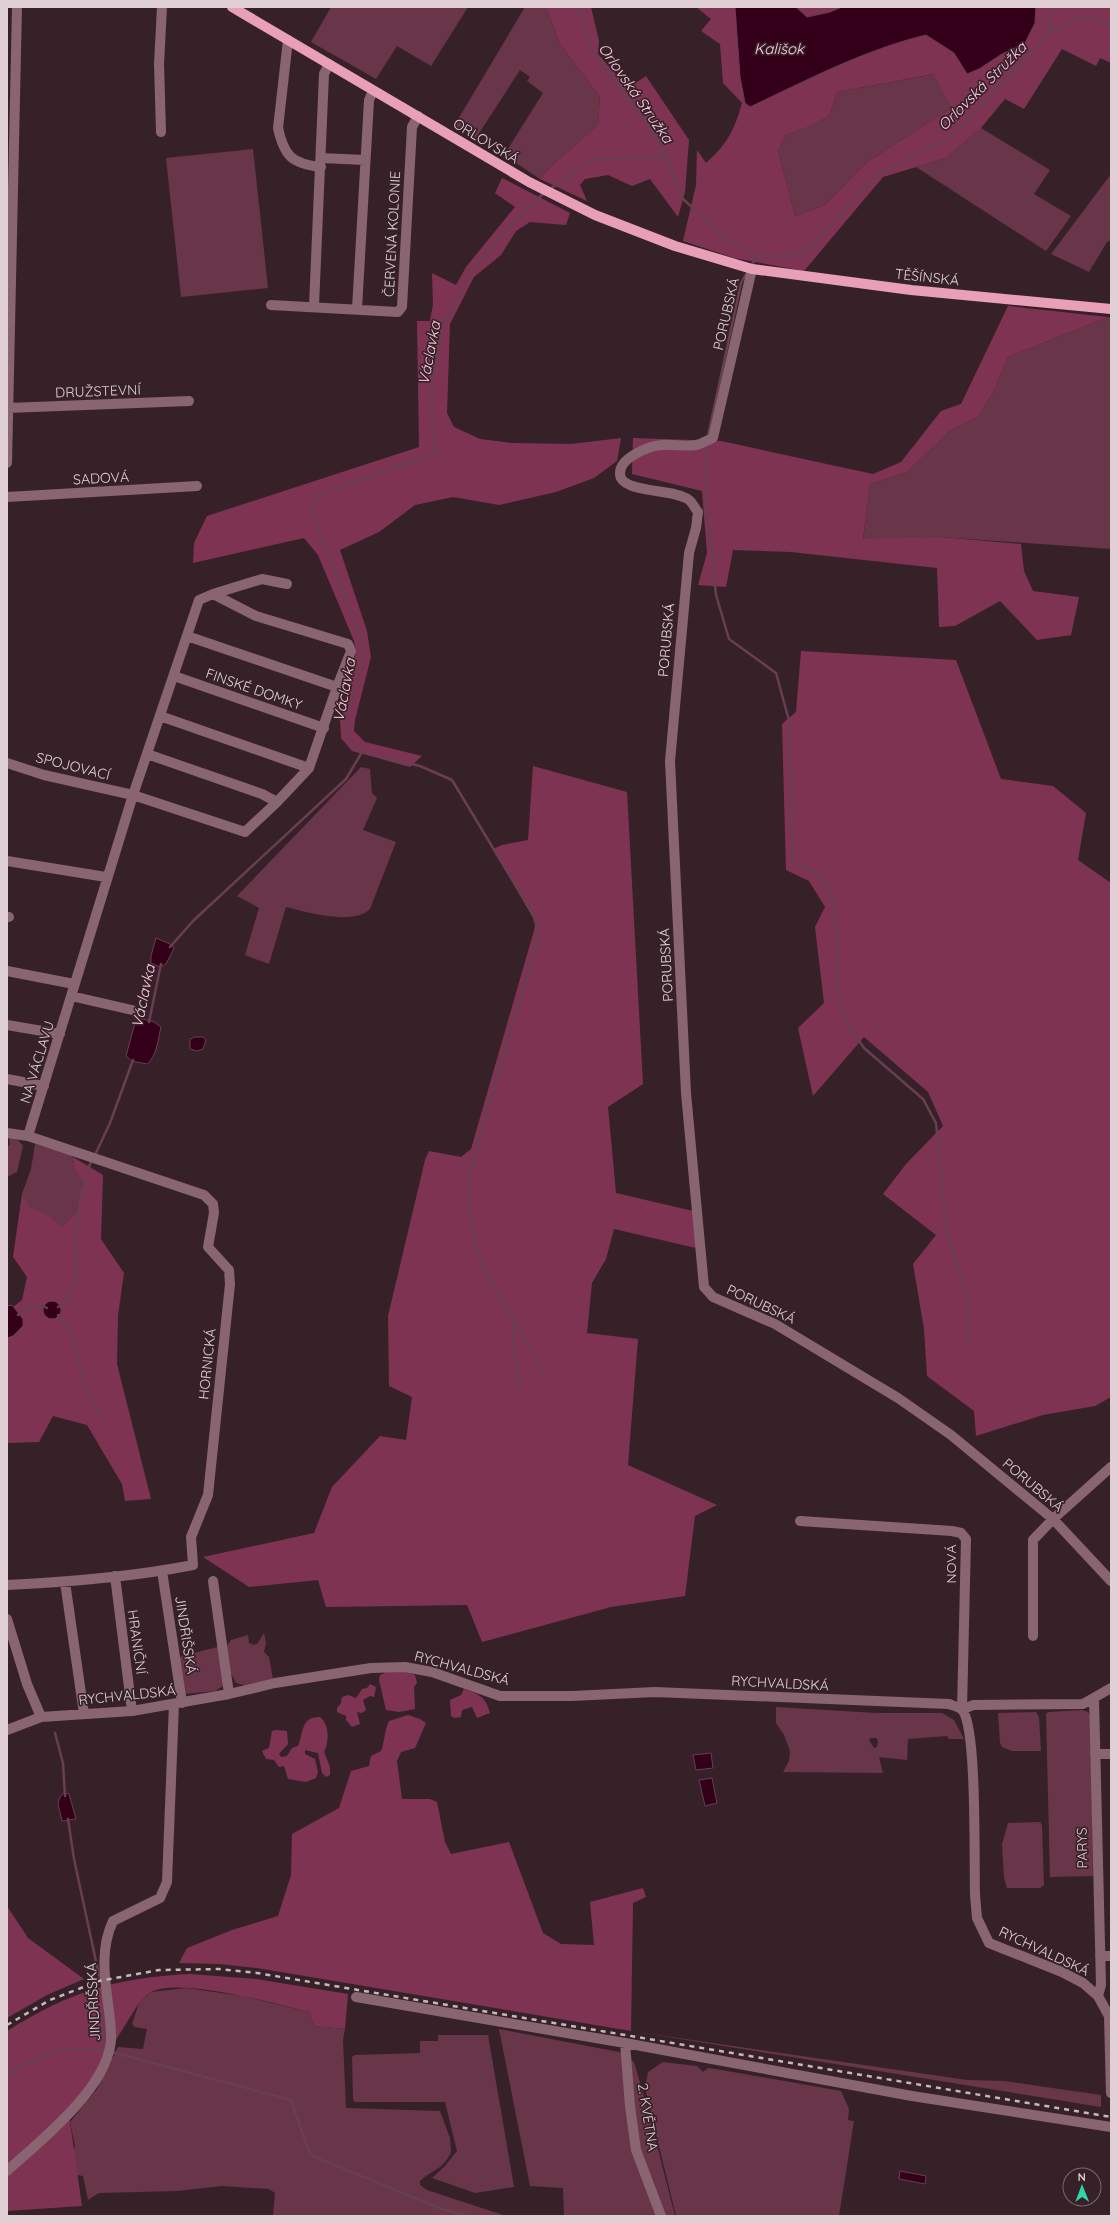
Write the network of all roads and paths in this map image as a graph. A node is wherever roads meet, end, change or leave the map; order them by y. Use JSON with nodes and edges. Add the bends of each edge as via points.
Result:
{"nodes":[{"id":1,"x":17,"y":7,"type":"edge"},
{"id":2,"x":162,"y":7,"type":"edge"},
{"id":3,"x":232,"y":7,"type":"edge"},
{"id":4,"x":288,"y":40,"type":"junction"},
{"id":5,"x":329,"y":64,"type":"junction"},
{"id":6,"x":373,"y":91,"type":"junction"},
{"id":7,"x":418,"y":116,"type":"junction"},
{"id":8,"x":161,"y":132,"type":"dead end"},
{"id":9,"x":365,"y":160,"type":"junction"},
{"id":10,"x":321,"y":162,"type":"junction"},
{"id":11,"x":741,"y":266,"type":"joint"},
{"id":12,"x":752,"y":269,"type":"junction"},
{"id":13,"x":271,"y":305,"type":"dead end"},
{"id":14,"x":314,"y":306,"type":"junction"},
{"id":15,"x":357,"y":309,"type":"junction"},
{"id":16,"x":1111,"y":309,"type":"edge"},
{"id":17,"x":189,"y":401,"type":"dead end"},
{"id":18,"x":8,"y":408,"type":"junction"},
{"id":19,"x":7,"y":463,"type":"edge"},
{"id":20,"x":197,"y":486,"type":"dead end"},
{"id":21,"x":7,"y":497,"type":"edge"},
{"id":22,"x":287,"y":584,"type":"dead end"},
{"id":23,"x":213,"y":594,"type":"junction"},
{"id":24,"x":187,"y":636,"type":"junction"},
{"id":25,"x":174,"y":676,"type":"junction"},
{"id":26,"x":337,"y":688,"type":"junction"},
{"id":27,"x":160,"y":716,"type":"junction"},
{"id":28,"x":324,"y":728,"type":"junction"},
{"id":29,"x":148,"y":754,"type":"junction"},
{"id":30,"x":7,"y":763,"type":"edge"},
{"id":31,"x":309,"y":768,"type":"junction"},
{"id":32,"x":133,"y":795,"type":"junction"},
{"id":33,"x":278,"y":802,"type":"junction"},
{"id":34,"x":7,"y":861,"type":"edge"},
{"id":35,"x":106,"y":877,"type":"junction"},
{"id":36,"x":7,"y":972,"type":"edge"},
{"id":37,"x":74,"y":984,"type":"junction"},
{"id":38,"x":71,"y":996,"type":"junction"},
{"id":39,"x":132,"y":1010,"type":"dead end"},
{"id":40,"x":7,"y":1025,"type":"edge"},
{"id":41,"x":60,"y":1034,"type":"junction"},
{"id":42,"x":7,"y":1080,"type":"edge"},
{"id":43,"x":44,"y":1086,"type":"junction"},
{"id":44,"x":7,"y":1133,"type":"edge"},
{"id":45,"x":28,"y":1136,"type":"junction"},
{"id":46,"x":1109,"y":1473,"type":"edge"},
{"id":47,"x":1053,"y":1519,"type":"junction"},
{"id":48,"x":800,"y":1521,"type":"dead end"},
{"id":49,"x":162,"y":1571,"type":"junction"},
{"id":50,"x":114,"y":1576,"type":"junction"},
{"id":51,"x":213,"y":1581,"type":"dead end"},
{"id":52,"x":1111,"y":1581,"type":"edge"},
{"id":53,"x":65,"y":1582,"type":"junction"},
{"id":54,"x":7,"y":1585,"type":"edge"},
{"id":55,"x":7,"y":1619,"type":"edge"},
{"id":56,"x":1033,"y":1636,"type":"dead end"},
{"id":57,"x":1111,"y":1688,"type":"edge"},
{"id":58,"x":229,"y":1694,"type":"junction"},
{"id":59,"x":1094,"y":1699,"type":"junction"},
{"id":60,"x":178,"y":1704,"type":"junction"},
{"id":61,"x":962,"y":1710,"type":"junction"},
{"id":62,"x":132,"y":1711,"type":"junction"},
{"id":63,"x":84,"y":1714,"type":"junction"},
{"id":64,"x":41,"y":1718,"type":"junction"},
{"id":65,"x":7,"y":1730,"type":"edge"},
{"id":66,"x":1095,"y":1754,"type":"junction"},
{"id":67,"x":1111,"y":1754,"type":"edge"},
{"id":68,"x":1100,"y":1956,"type":"junction"},
{"id":69,"x":1111,"y":1956,"type":"edge"},
{"id":70,"x":1098,"y":1996,"type":"junction"},
{"id":71,"x":356,"y":1997,"type":"dead end"},
{"id":72,"x":625,"y":2043,"type":"junction"},
{"id":73,"x":1111,"y":2093,"type":"edge"},
{"id":74,"x":1111,"y":2127,"type":"edge"},
{"id":75,"x":7,"y":2171,"type":"edge"},
{"id":76,"x":661,"y":2216,"type":"edge"}],
"edges":[{"from":1,"to":18,"type":"street"},
{"from":2,"to":8,"type":"street","via":[[159,64]]},
{"from":3,"to":4,"type":"main road","name":"ORLOVSKÁ"},
{"from":4,"to":5,"type":"main road","name":"ORLOVSKÁ"},
{"from":4,"to":10,"type":"street","via":[[278,128],[281,140],[290,158],[302,165]]},
{"from":5,"to":6,"type":"main road","name":"ORLOVSKÁ"},
{"from":5,"to":10,"type":"street","via":[[324,74]]},
{"from":6,"to":7,"type":"main road","name":"ORLOVSKÁ"},
{"from":6,"to":9,"type":"street","via":[[369,100]]},
{"from":7,"to":11,"type":"main road","name":"ORLOVSKÁ","via":[[529,182],[595,216],[675,246]]},
{"from":7,"to":15,"type":"street","name":"ČERVENÁ KOLONIE","via":[[412,127],[402,307],[398,312]]},
{"from":9,"to":10,"type":"street"},
{"from":9,"to":15,"type":"street"},
{"from":10,"to":14,"type":"street"},
{"from":11,"to":12,"type":"main road","name":"TĚŠÍNSKÁ"},
{"from":12,"to":16,"type":"main road","name":"TĚŠÍNSKÁ","via":[[911,290]]},
{"from":12,"to":47,"type":"street","name":"PORUBSKÁ","via":[[712,438],[696,445],[660,445],[629,457],[620,468],[620,477],[625,484],[680,496],[689,500],[698,512],[689,553],[670,761],[686,1093],[704,1287],[713,1297],[776,1324],[898,1398],[951,1435]]},
{"from":13,"to":14,"type":"street","name":"ČERVENÁ KOLONIE"},
{"from":14,"to":15,"type":"street","name":"ČERVENÁ KOLONIE"},
{"from":17,"to":18,"type":"street","name":"DRUŽSTEVNÍ"},
{"from":18,"to":19,"type":"street"},
{"from":20,"to":21,"type":"street","name":"SADOVÁ"},
{"from":22,"to":23,"type":"street","via":[[262,579]]},
{"from":23,"to":24,"type":"street","via":[[199,600]]},
{"from":23,"to":26,"type":"street","via":[[256,616],[348,644],[350,651]]},
{"from":24,"to":25,"type":"street"},
{"from":24,"to":26,"type":"street","name":"FINSKÉ DOMKY"},
{"from":25,"to":27,"type":"street"},
{"from":25,"to":28,"type":"street","name":"FINSKÉ DOMKY"},
{"from":26,"to":28,"type":"street"},
{"from":27,"to":29,"type":"street"},
{"from":27,"to":31,"type":"street"},
{"from":28,"to":31,"type":"street"},
{"from":29,"to":32,"type":"street"},
{"from":29,"to":33,"type":"street"},
{"from":30,"to":32,"type":"street","name":"SPOJOVACÍ","via":[[44,775]]},
{"from":31,"to":33,"type":"street"},
{"from":32,"to":33,"type":"street","via":[[245,832]]},
{"from":32,"to":35,"type":"street"},
{"from":34,"to":35,"type":"street"},
{"from":35,"to":37,"type":"street","name":"NA VÁCLAVU"},
{"from":36,"to":37,"type":"street"},
{"from":37,"to":38,"type":"street","name":"NA VÁCLAVU"},
{"from":38,"to":39,"type":"street"},
{"from":38,"to":41,"type":"street","name":"NA VÁCLAVU"},
{"from":40,"to":41,"type":"street"},
{"from":41,"to":43,"type":"street","name":"NA VÁCLAVU"},
{"from":42,"to":43,"type":"street"},
{"from":43,"to":45,"type":"street","name":"NA VÁCLAVU"},
{"from":44,"to":45,"type":"street","name":"HORNICKÁ"},
{"from":45,"to":49,"type":"street","name":"HORNICKÁ","via":[[204,1195],[213,1204],[214,1213],[208,1248],[229,1270],[230,1284],[208,1495],[192,1537],[193,1565]]},
{"from":46,"to":47,"type":"street"},
{"from":47,"to":52,"type":"street","name":"PORUBSKÁ"},
{"from":47,"to":56,"type":"street","via":[[1033,1540]]},
{"from":48,"to":61,"type":"street","name":"NOVÁ","via":[[961,1533],[966,1539]]},
{"from":49,"to":50,"type":"street","name":"HORNICKÁ"},
{"from":49,"to":60,"type":"street","name":"JINDŘIŠSKÁ"},
{"from":50,"to":53,"type":"street","name":"HORNICKÁ"},
{"from":50,"to":62,"type":"street","name":"HRANIČNÍ"},
{"from":51,"to":58,"type":"street"},
{"from":53,"to":54,"type":"street","name":"HORNICKÁ"},
{"from":53,"to":63,"type":"street"},
{"from":55,"to":64,"type":"street","via":[[27,1684]]},
{"from":57,"to":59,"type":"street"},
{"from":58,"to":60,"type":"street","name":"RYCHVALDSKÁ"},
{"from":58,"to":61,"type":"street","name":"RYCHVALDSKÁ","via":[[275,1683],[372,1668],[405,1667],[432,1672],[500,1696],[655,1692],[950,1704]]},
{"from":59,"to":61,"type":"street","via":[[1083,1704],[973,1705]]},
{"from":59,"to":66,"type":"street","name":"PARYS"},
{"from":60,"to":62,"type":"street","name":"RYCHVALDSKÁ"},
{"from":60,"to":75,"type":"street","name":"JINDŘIŠSKÁ","via":[[167,1882],[160,1898],[113,1921],[109,1929],[104,1965],[112,2033],[104,2067],[88,2093]]},
{"from":61,"to":70,"type":"street","name":"RYCHVALDSKÁ","via":[[971,1744],[975,1895],[977,1918],[981,1928],[990,1943],[1062,1972],[1083,1983]]},
{"from":62,"to":63,"type":"street","name":"RYCHVALDSKÁ"},
{"from":63,"to":64,"type":"street","name":"RYCHVALDSKÁ"},
{"from":64,"to":65,"type":"street","name":"RYCHVALDSKÁ"},
{"from":66,"to":67,"type":"street"},
{"from":66,"to":68,"type":"street","name":"PARYS"},
{"from":68,"to":69,"type":"street"},
{"from":68,"to":70,"type":"street","name":"PARYS","via":[[1101,1985]]},
{"from":70,"to":73,"type":"street","name":"RYCHVALDSKÁ","via":[[1109,2016]]},
{"from":71,"to":72,"type":"street"},
{"from":72,"to":74,"type":"street","via":[[912,2096]]},
{"from":72,"to":76,"type":"street","name":"2. KVĚTNA","via":[[636,2150]]}]}
